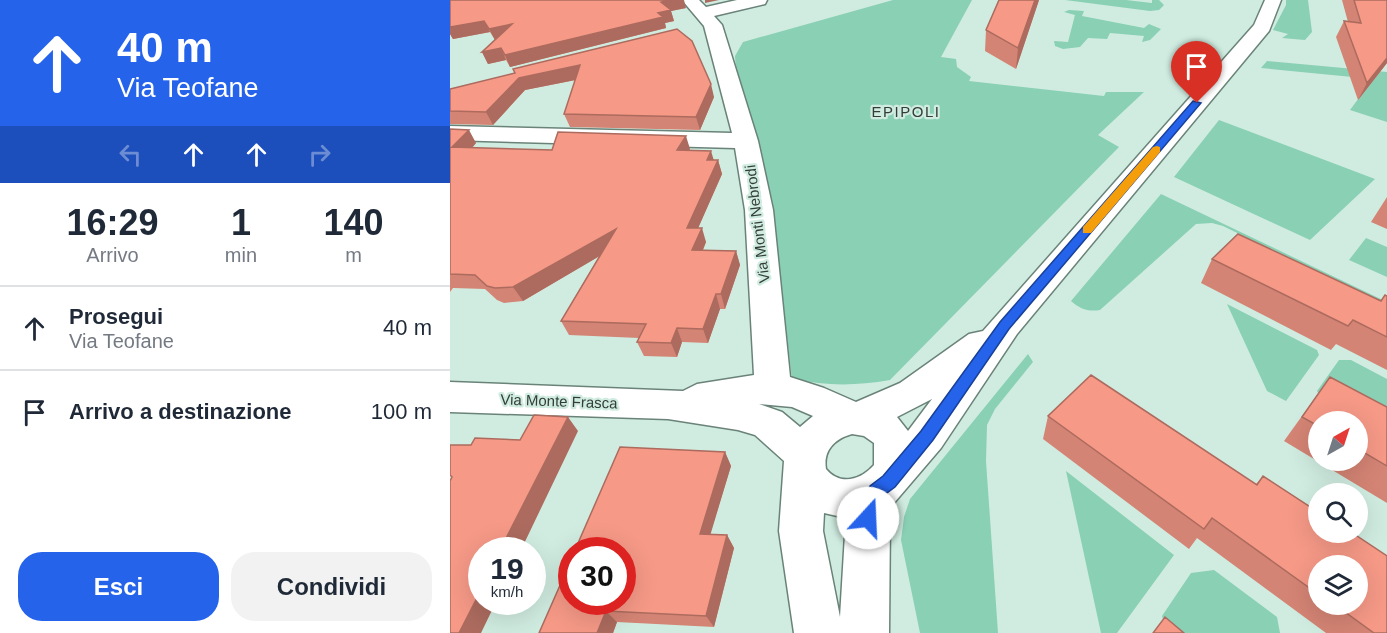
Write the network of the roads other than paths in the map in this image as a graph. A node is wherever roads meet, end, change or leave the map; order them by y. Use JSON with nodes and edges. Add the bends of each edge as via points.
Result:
{"nodes":[{"id":1,"x":690,"y":0,"type":"edge"},
{"id":2,"x":759,"y":0,"type":"edge"},
{"id":3,"x":1273,"y":0,"type":"edge"},
{"id":4,"x":702,"y":23,"type":"junction"},
{"id":5,"x":450,"y":133,"type":"edge"},
{"id":6,"x":746,"y":141,"type":"junction"},
{"id":7,"x":1005,"y":325,"type":"junction"},
{"id":8,"x":773,"y":390,"type":"junction"},
{"id":9,"x":450,"y":397,"type":"edge"},
{"id":10,"x":668,"y":405,"type":"junction"},
{"id":11,"x":855,"y":418,"type":"junction"},
{"id":12,"x":805,"y":462,"type":"junction"},
{"id":13,"x":882,"y":486,"type":"junction"},
{"id":14,"x":819,"y":633,"type":"edge"},
{"id":15,"x":864,"y":633,"type":"edge"}],
"edges":[{"from":1,"to":4,"type":"street"},
{"from":2,"to":4,"type":"street"},
{"from":3,"to":7,"type":"street","via":[[1263,27]]},
{"from":4,"to":6,"type":"street","name":"Via Monti Nebrodi"},
{"from":5,"to":6,"type":"street"},
{"from":6,"to":8,"type":"street","name":"Via Monti Nebrodi","via":[[759,210]]},
{"from":7,"to":11,"type":"street","via":[[913,393]]},
{"from":7,"to":13,"type":"street","via":[[927,436]]},
{"from":8,"to":10,"type":"street","via":[[737,391]]},
{"from":8,"to":11,"type":"street","via":[[802,395]]},
{"from":9,"to":10,"type":"street","name":"Via Monte Frasca"},
{"from":10,"to":12,"type":"street","via":[[738,414],[768,423]]},
{"from":11,"to":12,"type":"street","via":[[839,420],[817,432],[809,442]]},
{"from":11,"to":13,"type":"street","via":[[882,426],[897,445],[896,469]]},
{"from":12,"to":13,"type":"street","via":[[810,483],[832,498],[862,498]]},
{"from":12,"to":14,"type":"street","via":[[801,531]]},
{"from":13,"to":15,"type":"street","via":[[868,518]]}]}
